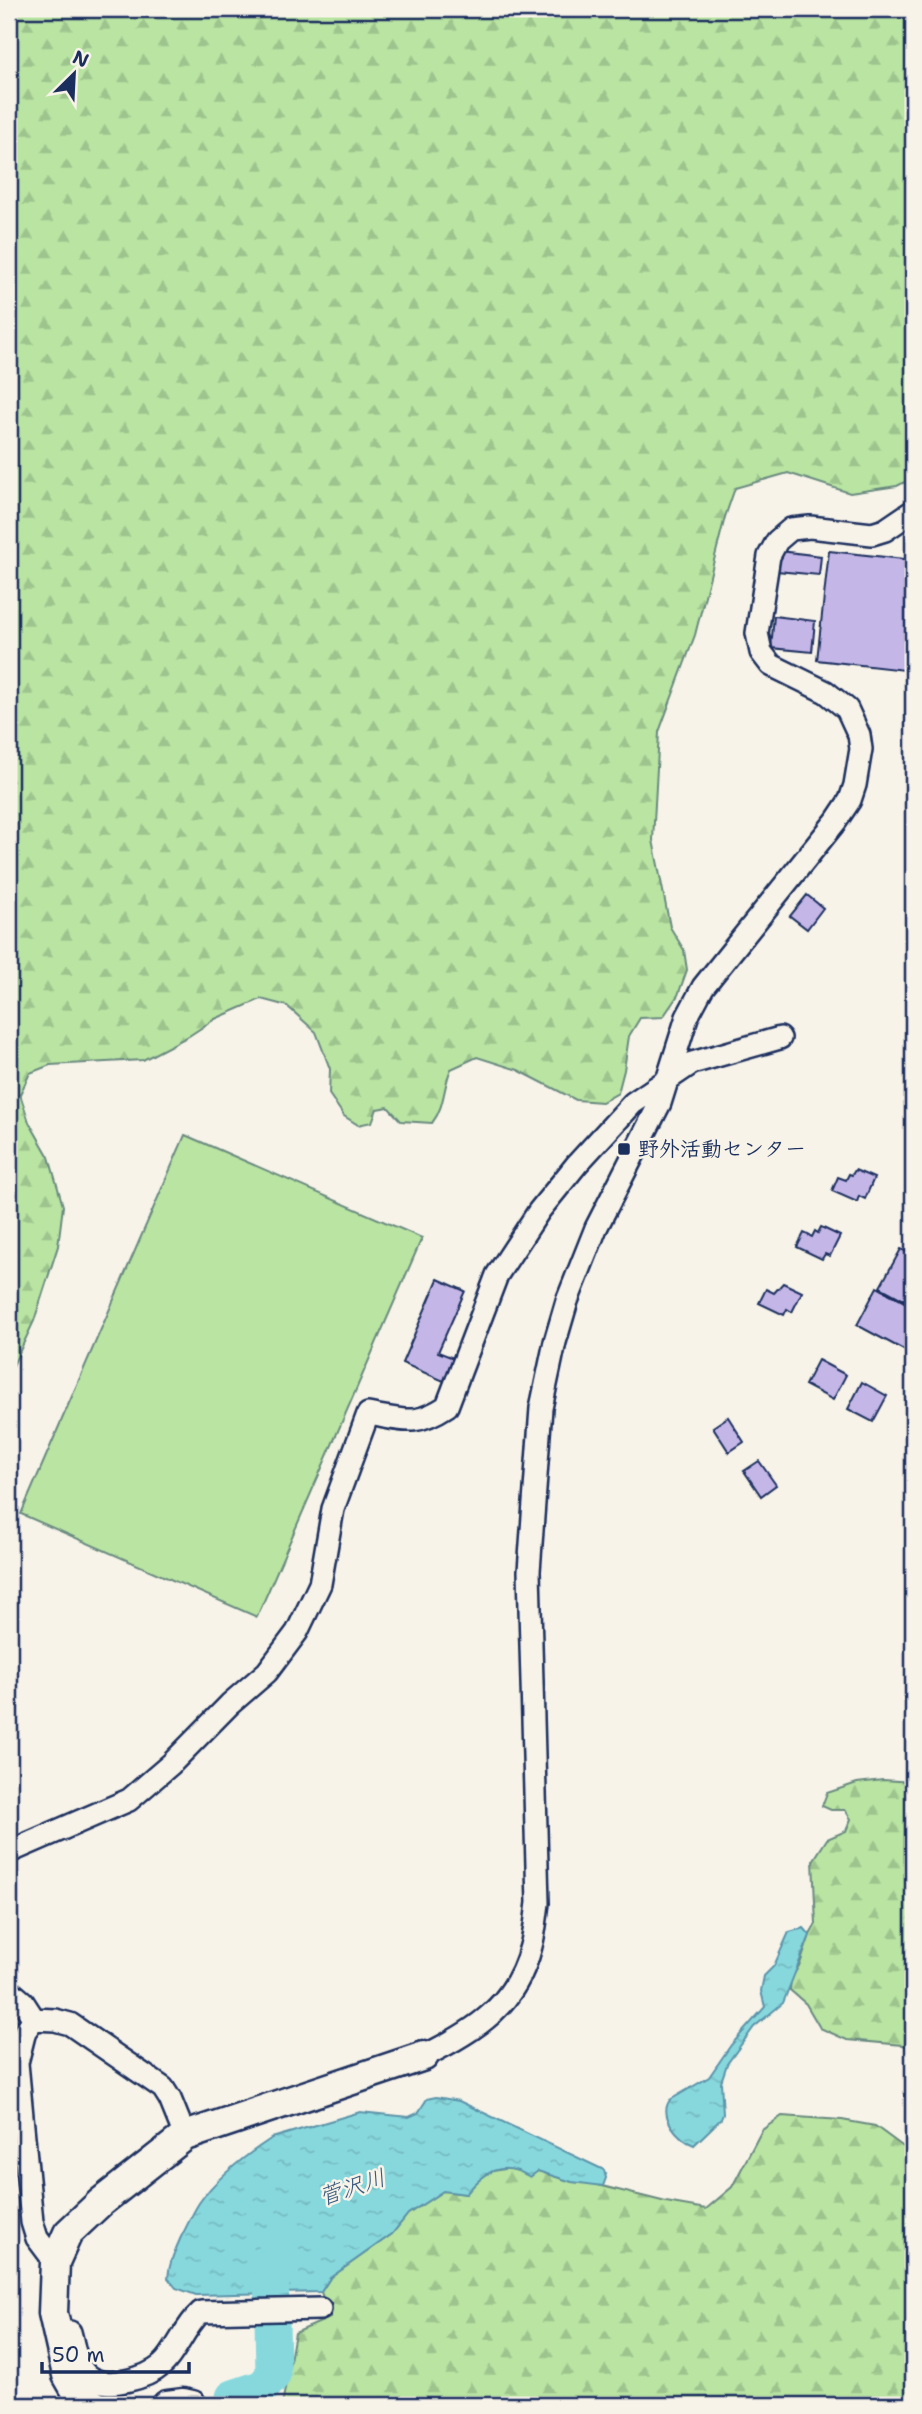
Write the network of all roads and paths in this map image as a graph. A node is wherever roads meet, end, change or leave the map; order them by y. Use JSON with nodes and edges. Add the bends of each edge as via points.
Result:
{"nodes":[{"id":1,"x":913,"y":511,"type":"edge"},
{"id":2,"x":780,"y":1038,"type":"dead end"},
{"id":3,"x":666,"y":1079,"type":"junction"},
{"id":4,"x":9,"y":1852,"type":"edge"},
{"id":5,"x":9,"y":1990,"type":"edge"},
{"id":6,"x":34,"y":2019,"type":"junction"},
{"id":7,"x":424,"y":2056,"type":"joint"},
{"id":8,"x":185,"y":2136,"type":"junction"},
{"id":9,"x":55,"y":2262,"type":"junction"},
{"id":10,"x":320,"y":2309,"type":"dead end"},
{"id":11,"x":53,"y":2313,"type":"junction"},
{"id":12,"x":94,"y":2405,"type":"edge"},
{"id":13,"x":167,"y":2405,"type":"edge"},
{"id":14,"x":192,"y":2405,"type":"edge"}],
"edges":[{"from":1,"to":3,"type":"street","via":[[872,534],[791,529],[769,556],[757,633],[761,652],[771,665],[825,692],[847,709],[862,749],[859,768],[850,800],[836,821],[703,987],[687,1017]]},
{"from":2,"to":3,"type":"street","via":[[692,1063]]},
{"from":3,"to":4,"type":"street","via":[[633,1103],[539,1211],[497,1275],[447,1406],[428,1418],[407,1421],[368,1413],[332,1509],[320,1584],[297,1632],[267,1672],[129,1800]]},
{"from":3,"to":7,"type":"street","via":[[660,1103],[596,1228],[567,1301],[541,1408],[529,1571],[538,1903],[531,1946],[503,2004],[464,2036]]},
{"from":5,"to":6,"type":"street"},
{"from":6,"to":8,"type":"street","via":[[70,2024],[163,2088]]},
{"from":6,"to":9,"type":"street","via":[[25,2031],[17,2063],[32,2222],[37,2238]]},
{"from":7,"to":8,"type":"street"},
{"from":8,"to":9,"type":"street","via":[[68,2233]]},
{"from":9,"to":11,"type":"street"},
{"from":10,"to":11,"type":"street","via":[[201,2312],[163,2364],[120,2382],[89,2377],[79,2365],[68,2327]]},
{"from":11,"to":12,"type":"street","via":[[67,2375],[79,2396]]},
{"from":13,"to":14,"type":"street"}]}
